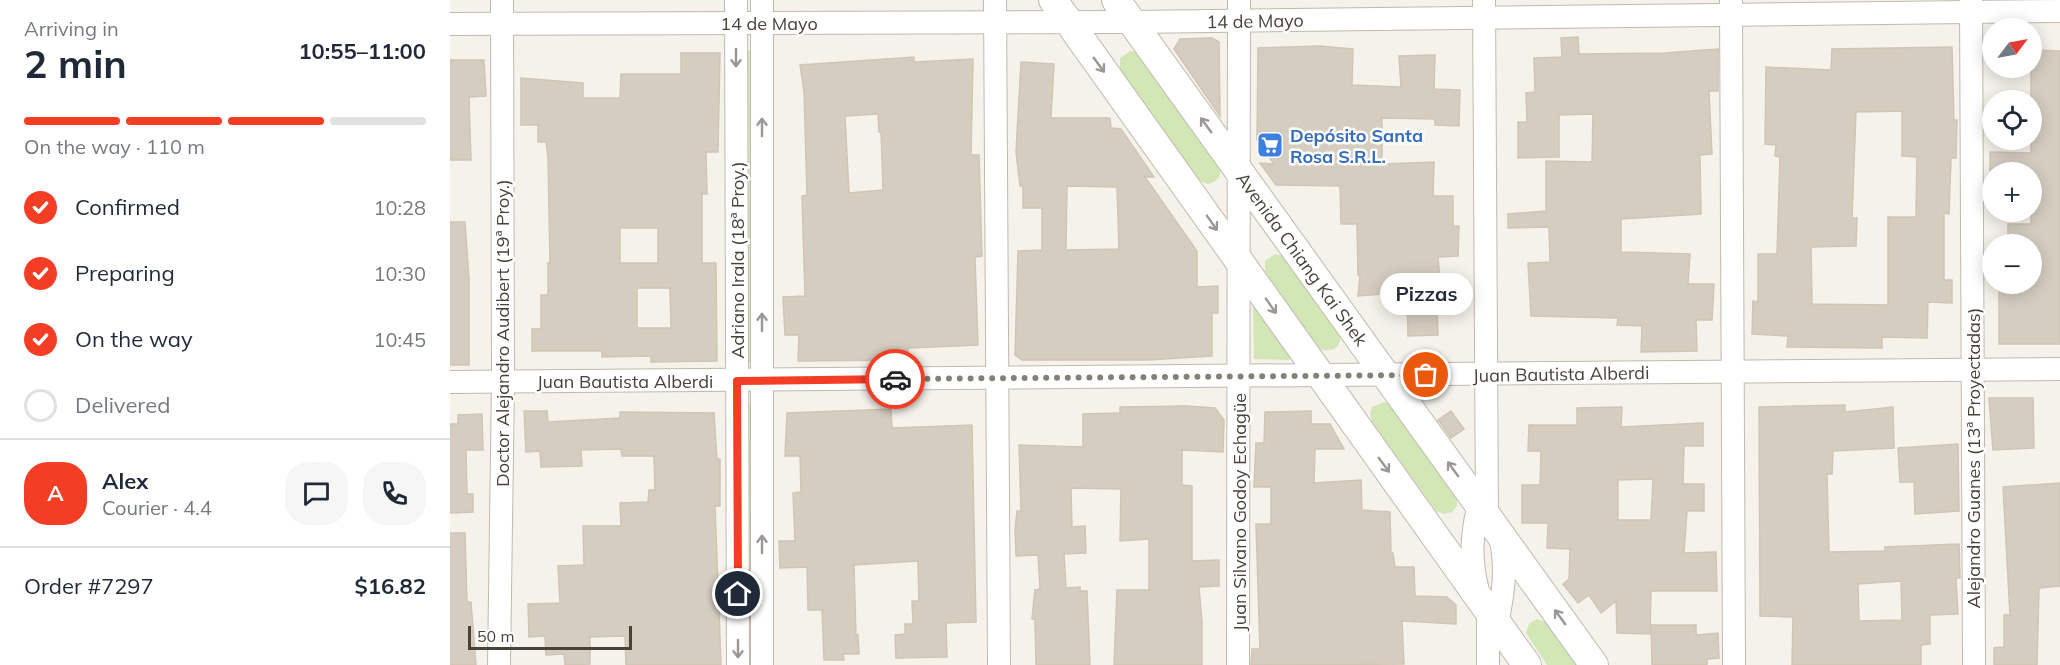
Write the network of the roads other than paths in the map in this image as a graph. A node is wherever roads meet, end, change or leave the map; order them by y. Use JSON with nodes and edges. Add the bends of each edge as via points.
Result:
{"nodes":[{"id":1,"x":502,"y":0,"type":"edge"},
{"id":2,"x":736,"y":0,"type":"edge"},
{"id":3,"x":762,"y":0,"type":"edge"},
{"id":4,"x":995,"y":0,"type":"edge"},
{"id":5,"x":1971,"y":6,"type":"edge"},
{"id":6,"x":1731,"y":7,"type":"edge"},
{"id":7,"x":1484,"y":9,"type":"edge"},
{"id":8,"x":1239,"y":10,"type":"edge"},
{"id":9,"x":1060,"y":11,"type":"edge"},
{"id":10,"x":1124,"y":11,"type":"edge"},
{"id":11,"x":2060,"y":11,"type":"edge"},
{"id":12,"x":762,"y":23,"type":"junction"},
{"id":13,"x":996,"y":23,"type":"junction"},
{"id":14,"x":450,"y":24,"type":"edge"},
{"id":15,"x":502,"y":24,"type":"junction"},
{"id":16,"x":736,"y":24,"type":"junction"},
{"id":17,"x":1240,"y":173,"type":"junction"},
{"id":18,"x":1237,"y":258,"type":"junction"},
{"id":19,"x":2060,"y":369,"type":"edge"},
{"id":20,"x":1973,"y":370,"type":"junction"},
{"id":21,"x":1733,"y":372,"type":"junction"},
{"id":22,"x":1386,"y":375,"type":"junction"},
{"id":23,"x":1486,"y":375,"type":"junction"},
{"id":24,"x":1321,"y":376,"type":"junction"},
{"id":25,"x":1239,"y":377,"type":"junction"},
{"id":26,"x":997,"y":379,"type":"junction"},
{"id":27,"x":737,"y":381,"type":"junction"},
{"id":28,"x":762,"y":381,"type":"junction"},
{"id":29,"x":450,"y":382,"type":"edge"},
{"id":30,"x":503,"y":382,"type":"junction"},
{"id":31,"x":1488,"y":517,"type":"junction"},
{"id":32,"x":1489,"y":611,"type":"junction"},
{"id":33,"x":499,"y":665,"type":"edge"},
{"id":34,"x":738,"y":665,"type":"edge"},
{"id":35,"x":762,"y":665,"type":"edge"},
{"id":36,"x":999,"y":665,"type":"edge"},
{"id":37,"x":1238,"y":665,"type":"edge"},
{"id":38,"x":1488,"y":665,"type":"edge"},
{"id":39,"x":1527,"y":665,"type":"edge"},
{"id":40,"x":1594,"y":665,"type":"edge"},
{"id":41,"x":1734,"y":665,"type":"edge"},
{"id":42,"x":1974,"y":665,"type":"edge"}],
"edges":[{"from":1,"to":15,"type":"street","name":"Doctor Alejandro Audibert (19ª Proy.)"},
{"from":2,"to":16,"type":"street","name":"Adriano Irala (18ª Proy.)"},
{"from":3,"to":12,"type":"street","name":"Adriano Irala (18ª Proy.)"},
{"from":4,"to":13,"type":"street"},
{"from":5,"to":6,"type":"street","name":"14 de Mayo"},
{"from":5,"to":11,"type":"street","name":"14 de Mayo"},
{"from":5,"to":20,"type":"street","name":"Alejandro Guanes (13ª Proyectadas)"},
{"from":6,"to":7,"type":"street","name":"14 de Mayo"},
{"from":6,"to":21,"type":"street"},
{"from":7,"to":8,"type":"street","name":"14 de Mayo"},
{"from":7,"to":23,"type":"street"},
{"from":8,"to":10,"type":"street","name":"14 de Mayo"},
{"from":8,"to":17,"type":"street","name":"Juan Silvano Godoy Echagüe"},
{"from":9,"to":10,"type":"street","name":"14 de Mayo"},
{"from":9,"to":13,"type":"street","name":"14 de Mayo"},
{"from":9,"to":18,"type":"street","one_way":true},
{"from":17,"to":10,"type":"street","name":"Avenida Chiang Kai Shek","one_way":true},
{"from":12,"to":13,"type":"street","name":"14 de Mayo"},
{"from":12,"to":16,"type":"street","name":"14 de Mayo"},
{"from":28,"to":12,"type":"street","name":"Adriano Irala (18ª Proy.)","one_way":true},
{"from":13,"to":26,"type":"street"},
{"from":14,"to":15,"type":"street","name":"14 de Mayo"},
{"from":15,"to":16,"type":"street","name":"14 de Mayo"},
{"from":15,"to":30,"type":"street","name":"Doctor Alejandro Audibert (19ª Proy.)"},
{"from":16,"to":27,"type":"street","name":"Adriano Irala (18ª Proy.)","one_way":true},
{"from":17,"to":18,"type":"street","name":"Juan Silvano Godoy Echagüe"},
{"from":17,"to":22,"type":"street","name":"Avenida Chiang Kai Shek"},
{"from":18,"to":24,"type":"street","one_way":true},
{"from":18,"to":25,"type":"street","name":"Juan Silvano Godoy Echagüe"},
{"from":19,"to":20,"type":"street","name":"Juan Bautista Alberdi"},
{"from":20,"to":21,"type":"street","name":"Juan Bautista Alberdi"},
{"from":20,"to":42,"type":"street","name":"Alejandro Guanes (13ª Proyectadas)"},
{"from":21,"to":23,"type":"street","name":"Juan Bautista Alberdi"},
{"from":21,"to":41,"type":"street"},
{"from":22,"to":23,"type":"street","name":"Juan Bautista Alberdi"},
{"from":22,"to":24,"type":"street","name":"Juan Bautista Alberdi"},
{"from":31,"to":22,"type":"street","name":"Avenida Chiang Kai Shek","one_way":true},
{"from":23,"to":31,"type":"street"},
{"from":24,"to":25,"type":"street","name":"Juan Bautista Alberdi"},
{"from":24,"to":32,"type":"street","one_way":true},
{"from":25,"to":26,"type":"street","name":"Juan Bautista Alberdi"},
{"from":25,"to":37,"type":"street","name":"Juan Silvano Godoy Echagüe"},
{"from":26,"to":28,"type":"street","name":"Juan Bautista Alberdi"},
{"from":26,"to":36,"type":"street"},
{"from":27,"to":28,"type":"street","name":"Juan Bautista Alberdi"},
{"from":27,"to":30,"type":"street","name":"Juan Bautista Alberdi"},
{"from":27,"to":34,"type":"street","name":"Adriano Irala (18ª Proy.)","one_way":true},
{"from":35,"to":28,"type":"street","name":"Adriano Irala (18ª Proy.)","one_way":true},
{"from":29,"to":30,"type":"street","name":"Juan Bautista Alberdi"},
{"from":30,"to":33,"type":"street","name":"Doctor Alejandro Audibert (19ª Proy.)"},
{"from":31,"to":32,"type":"street","via":[[1505,558],[1504,591]]},
{"from":31,"to":32,"type":"street","via":[[1471,534],[1471,565]]},
{"from":40,"to":31,"type":"street","name":"Avenida Chiang Kai Shek","one_way":true},
{"from":32,"to":38,"type":"street"},
{"from":32,"to":39,"type":"street"}]}
